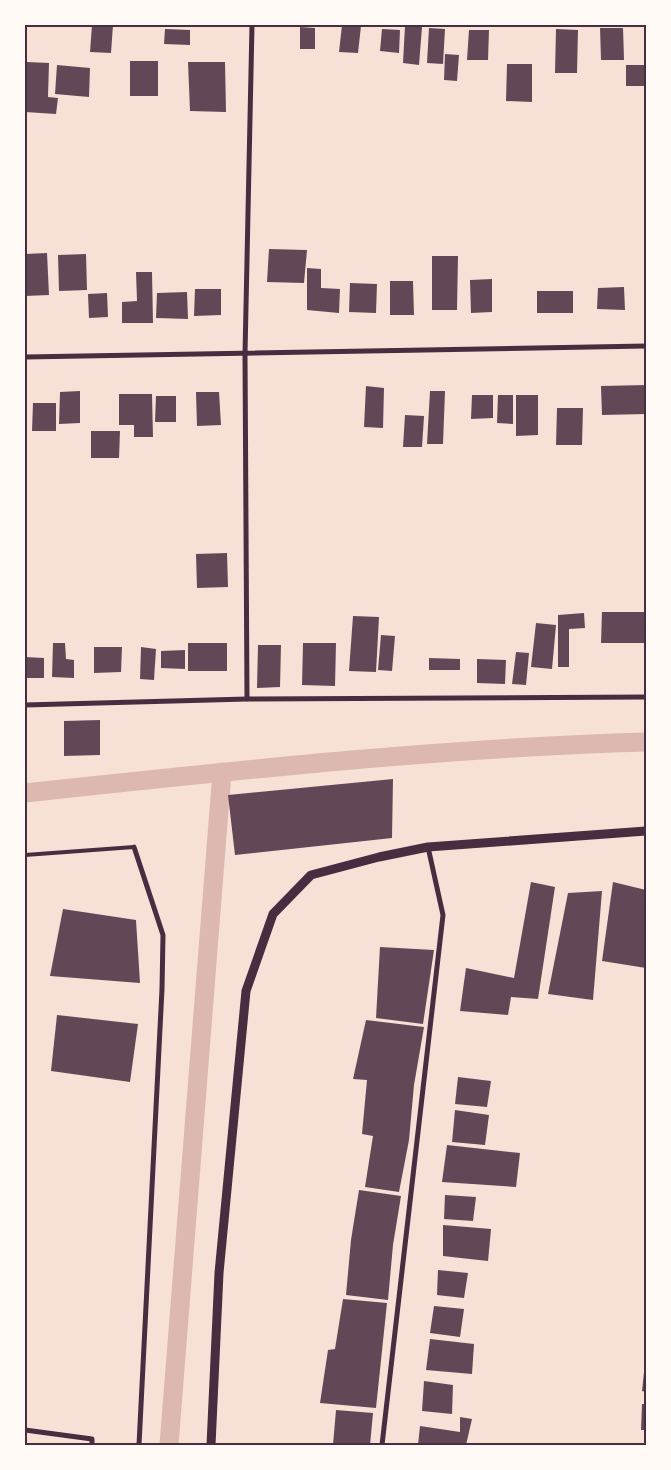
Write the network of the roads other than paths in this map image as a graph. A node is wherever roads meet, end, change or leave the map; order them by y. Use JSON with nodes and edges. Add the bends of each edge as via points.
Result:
{"nodes":[{"id":1,"x":252,"y":25,"type":"edge"},
{"id":2,"x":646,"y":346,"type":"edge"},
{"id":3,"x":245,"y":354,"type":"junction"},
{"id":4,"x":25,"y":357,"type":"edge"},
{"id":5,"x":646,"y":697,"type":"edge"},
{"id":6,"x":247,"y":699,"type":"junction"},
{"id":7,"x":25,"y":705,"type":"edge"},
{"id":8,"x":646,"y":831,"type":"edge"},
{"id":9,"x":134,"y":846,"type":"joint"},
{"id":10,"x":428,"y":847,"type":"junction"},
{"id":11,"x":25,"y":855,"type":"edge"},
{"id":12,"x":25,"y":1430,"type":"edge"},
{"id":13,"x":92,"y":1442,"type":"edge"},
{"id":14,"x":139,"y":1445,"type":"edge"},
{"id":15,"x":210,"y":1445,"type":"edge"},
{"id":16,"x":382,"y":1445,"type":"edge"}],
"edges":[{"from":1,"to":3,"type":"street"},
{"from":2,"to":3,"type":"street"},
{"from":3,"to":4,"type":"street"},
{"from":3,"to":6,"type":"street"},
{"from":5,"to":6,"type":"street"},
{"from":6,"to":7,"type":"street"},
{"from":8,"to":10,"type":"street"},
{"from":9,"to":11,"type":"lane"},
{"from":9,"to":14,"type":"street","via":[[163,935]]},
{"from":10,"to":15,"type":"street","via":[[311,874],[273,914],[246,991],[219,1273]]},
{"from":10,"to":16,"type":"street","via":[[443,915]]},
{"from":12,"to":13,"type":"street"}]}
